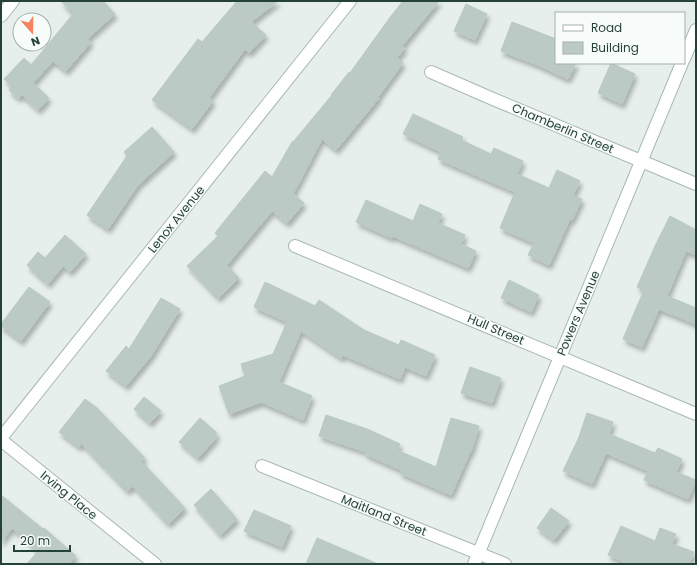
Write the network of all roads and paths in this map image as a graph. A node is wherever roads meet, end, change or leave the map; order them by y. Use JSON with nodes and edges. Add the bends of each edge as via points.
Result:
{"nodes":[{"id":1,"x":13,"y":1,"type":"edge"},
{"id":2,"x":350,"y":1,"type":"edge"},
{"id":3,"x":1,"y":16,"type":"edge"},
{"id":4,"x":696,"y":30,"type":"edge"},
{"id":5,"x":685,"y":57,"type":"edge"},
{"id":6,"x":682,"y":64,"type":"edge"},
{"id":7,"x":431,"y":72,"type":"dead end"},
{"id":8,"x":641,"y":161,"type":"junction"},
{"id":9,"x":696,"y":184,"type":"edge"},
{"id":10,"x":295,"y":246,"type":"dead end"},
{"id":11,"x":560,"y":356,"type":"junction"},
{"id":12,"x":696,"y":414,"type":"edge"},
{"id":13,"x":1,"y":439,"type":"edge"},
{"id":14,"x":262,"y":466,"type":"dead end"},
{"id":15,"x":476,"y":558,"type":"edge"},
{"id":16,"x":155,"y":564,"type":"edge"},
{"id":17,"x":505,"y":564,"type":"edge"}],
"edges":[{"from":1,"to":3,"type":"street"},
{"from":2,"to":13,"type":"street","name":"Lenox Avenue"},
{"from":4,"to":5,"type":"street"},
{"from":6,"to":8,"type":"street","name":"Powers Avenue"},
{"from":7,"to":8,"type":"street","name":"Chamberlin Street"},
{"from":8,"to":9,"type":"street","name":"Chamberlin Street"},
{"from":8,"to":11,"type":"street","name":"Powers Avenue"},
{"from":10,"to":11,"type":"street","name":"Hull Street"},
{"from":11,"to":12,"type":"street","name":"Hull Street"},
{"from":11,"to":15,"type":"street","name":"Powers Avenue"},
{"from":13,"to":16,"type":"street","name":"Irving Place"},
{"from":14,"to":15,"type":"street","name":"Maitland Street"},
{"from":15,"to":17,"type":"street","name":"Maitland Street"}]}
